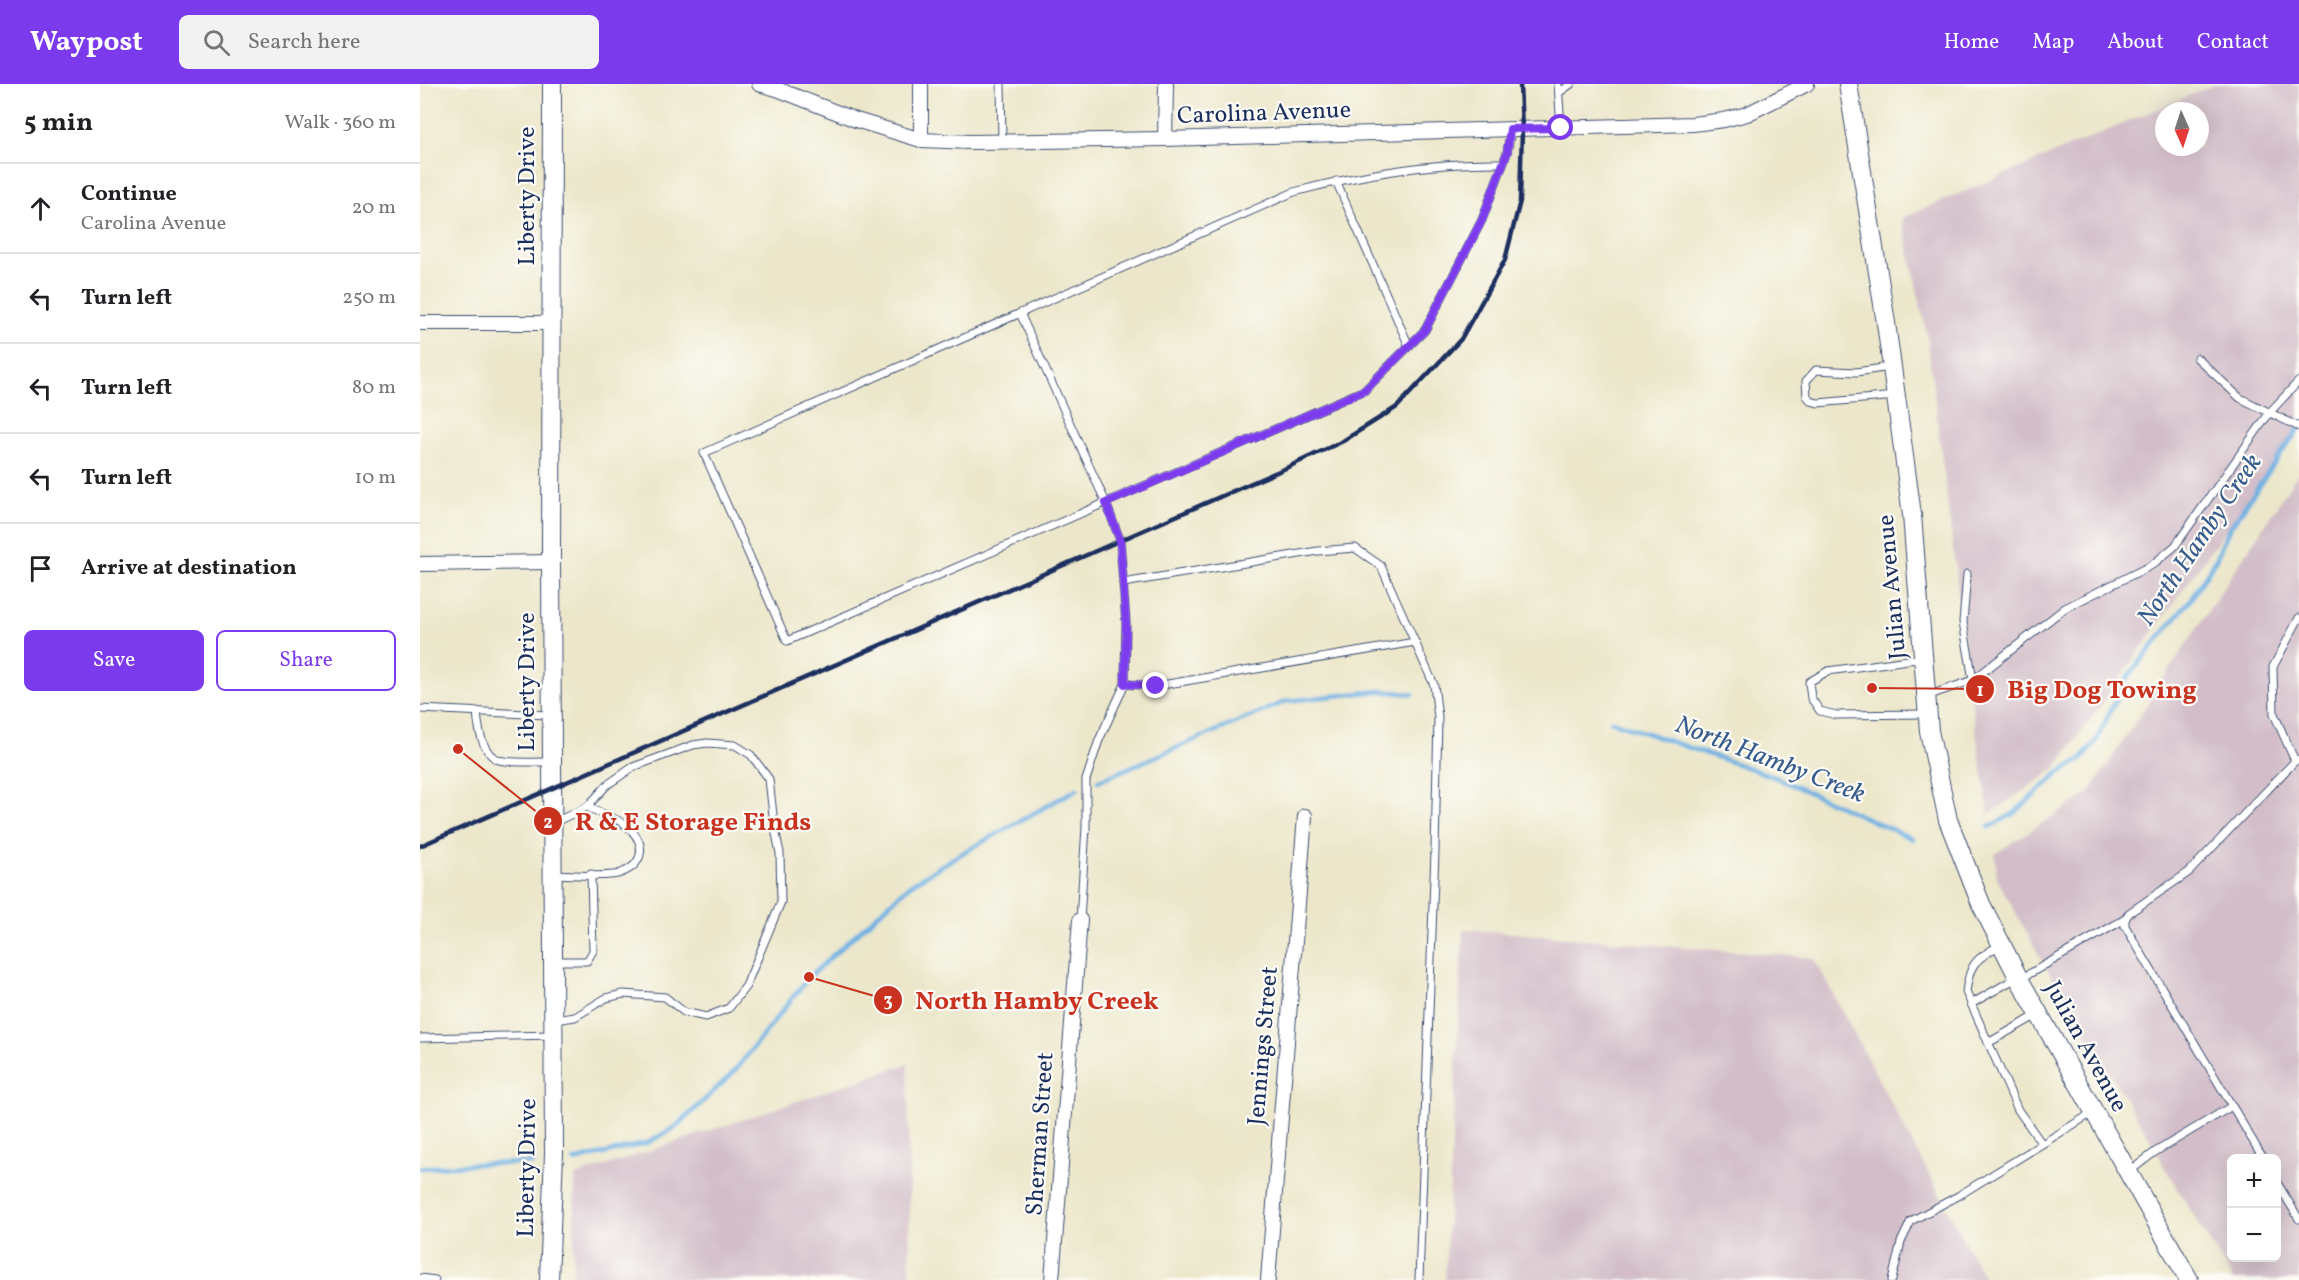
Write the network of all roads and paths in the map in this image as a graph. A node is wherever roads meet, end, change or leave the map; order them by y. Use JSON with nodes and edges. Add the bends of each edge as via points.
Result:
{"nodes":[{"id":1,"x":552,"y":84,"type":"edge"},
{"id":2,"x":759,"y":84,"type":"edge"},
{"id":3,"x":921,"y":84,"type":"edge"},
{"id":4,"x":1001,"y":84,"type":"edge"},
{"id":5,"x":1166,"y":84,"type":"edge"},
{"id":6,"x":1558,"y":84,"type":"edge"},
{"id":7,"x":1571,"y":84,"type":"edge"},
{"id":8,"x":1807,"y":84,"type":"edge"},
{"id":9,"x":1848,"y":84,"type":"edge"},
{"id":10,"x":1560,"y":92,"type":"junction"},
{"id":11,"x":1561,"y":128,"type":"junction"},
{"id":12,"x":1510,"y":129,"type":"junction"},
{"id":13,"x":1165,"y":139,"type":"junction"},
{"id":14,"x":921,"y":140,"type":"junction"},
{"id":15,"x":1002,"y":141,"type":"junction"},
{"id":16,"x":1503,"y":163,"type":"junction"},
{"id":17,"x":1336,"y":181,"type":"junction"},
{"id":18,"x":1020,"y":313,"type":"junction"},
{"id":19,"x":420,"y":323,"type":"edge"},
{"id":20,"x":551,"y":323,"type":"junction"},
{"id":21,"x":1409,"y":346,"type":"junction"},
{"id":22,"x":2197,"y":358,"type":"dead end"},
{"id":23,"x":1892,"y":366,"type":"junction"},
{"id":24,"x":2299,"y":381,"type":"edge"},
{"id":25,"x":1896,"y":396,"type":"junction"},
{"id":26,"x":2270,"y":412,"type":"junction"},
{"id":27,"x":2299,"y":427,"type":"edge"},
{"id":28,"x":1106,"y":503,"type":"junction"},
{"id":29,"x":551,"y":562,"type":"junction"},
{"id":30,"x":420,"y":564,"type":"edge"},
{"id":31,"x":1966,"y":574,"type":"dead end"},
{"id":32,"x":1123,"y":583,"type":"junction"},
{"id":33,"x":2299,"y":618,"type":"edge"},
{"id":34,"x":1415,"y":642,"type":"junction"},
{"id":35,"x":1923,"y":658,"type":"junction"},
{"id":36,"x":1972,"y":680,"type":"junction"},
{"id":37,"x":1125,"y":684,"type":"junction"},
{"id":38,"x":1927,"y":705,"type":"junction"},
{"id":39,"x":420,"y":709,"type":"edge"},
{"id":40,"x":477,"y":711,"type":"junction"},
{"id":41,"x":552,"y":715,"type":"junction"},
{"id":42,"x":2297,"y":760,"type":"edge"},
{"id":43,"x":552,"y":762,"type":"junction"},
{"id":44,"x":587,"y":807,"type":"junction"},
{"id":45,"x":1305,"y":816,"type":"dead end"},
{"id":46,"x":552,"y":823,"type":"junction"},
{"id":47,"x":553,"y":874,"type":"junction"},
{"id":48,"x":591,"y":874,"type":"junction"},
{"id":49,"x":2125,"y":919,"type":"junction"},
{"id":50,"x":1080,"y":920,"type":"joint"},
{"id":51,"x":2001,"y":944,"type":"junction"},
{"id":52,"x":553,"y":961,"type":"junction"},
{"id":53,"x":2019,"y":978,"type":"junction"},
{"id":54,"x":1971,"y":1004,"type":"junction"},
{"id":55,"x":2039,"y":1014,"type":"junction"},
{"id":56,"x":553,"y":1028,"type":"junction"},
{"id":57,"x":420,"y":1038,"type":"edge"},
{"id":58,"x":1988,"y":1043,"type":"junction"},
{"id":59,"x":2232,"y":1106,"type":"junction"},
{"id":60,"x":2094,"y":1112,"type":"junction"},
{"id":61,"x":2042,"y":1144,"type":"junction"},
{"id":62,"x":2261,"y":1154,"type":"edge"},
{"id":63,"x":2128,"y":1172,"type":"junction"},
{"id":64,"x":2281,"y":1188,"type":"edge"},
{"id":65,"x":2299,"y":1219,"type":"edge"},
{"id":66,"x":420,"y":1278,"type":"edge"},
{"id":67,"x":435,"y":1280,"type":"edge"},
{"id":68,"x":549,"y":1280,"type":"edge"},
{"id":69,"x":1052,"y":1280,"type":"edge"},
{"id":70,"x":1268,"y":1280,"type":"edge"},
{"id":71,"x":1419,"y":1280,"type":"edge"},
{"id":72,"x":1892,"y":1280,"type":"edge"},
{"id":73,"x":2189,"y":1280,"type":"edge"}],
"edges":[{"from":1,"to":20,"type":"street","name":"Liberty Drive"},
{"from":2,"to":14,"type":"street","name":"Carolina Avenue"},
{"from":3,"to":14,"type":"street"},
{"from":4,"to":15,"type":"lane"},
{"from":5,"to":13,"type":"street"},
{"from":6,"to":10,"type":"lane"},
{"from":7,"to":10,"type":"lane"},
{"from":8,"to":11,"type":"street","name":"Carolina Avenue","via":[[1747,114],[1724,120]]},
{"from":9,"to":23,"type":"street","name":"Julian Avenue"},
{"from":10,"to":11,"type":"lane"},
{"from":11,"to":12,"type":"street","name":"Carolina Avenue"},
{"from":12,"to":13,"type":"street","name":"Carolina Avenue"},
{"from":12,"to":16,"type":"lane"},
{"from":13,"to":15,"type":"street","name":"Carolina Avenue"},
{"from":14,"to":15,"type":"street","name":"Carolina Avenue"},
{"from":16,"to":17,"type":"lane","via":[[1469,162]]},
{"from":16,"to":21,"type":"lane","via":[[1482,220],[1425,330]]},
{"from":17,"to":18,"type":"lane","via":[[1294,192]]},
{"from":17,"to":21,"type":"lane"},
{"from":18,"to":28,"type":"lane"},
{"from":18,"to":28,"type":"lane","via":[[704,453],[787,641]]},
{"from":19,"to":20,"type":"street"},
{"from":20,"to":29,"type":"street","name":"Liberty Drive"},
{"from":21,"to":28,"type":"lane","via":[[1365,390]]},
{"from":22,"to":26,"type":"lane","via":[[2240,398]]},
{"from":23,"to":25,"type":"street","name":"Julian Avenue"},
{"from":23,"to":25,"type":"lane","via":[[1856,372],[1816,370],[1806,381],[1807,396],[1818,403]]},
{"from":24,"to":26,"type":"lane"},
{"from":25,"to":35,"type":"street","name":"Julian Avenue","via":[[1912,514]]},
{"from":26,"to":27,"type":"lane"},
{"from":26,"to":36,"type":"lane","via":[[2175,546],[2152,565],[2066,608]]},
{"from":28,"to":32,"type":"lane","via":[[1120,540]]},
{"from":29,"to":30,"type":"street"},
{"from":29,"to":41,"type":"street","name":"Liberty Drive"},
{"from":31,"to":36,"type":"lane","via":[[1963,622]]},
{"from":32,"to":34,"type":"lane","via":[[1355,548],[1381,566]]},
{"from":32,"to":37,"type":"lane"},
{"from":33,"to":42,"type":"lane","via":[[2273,667],[2274,714]]},
{"from":34,"to":37,"type":"lane","via":[[1156,686]]},
{"from":34,"to":71,"type":"lane","via":[[1434,685],[1438,717]]},
{"from":35,"to":38,"type":"street","name":"Julian Avenue"},
{"from":35,"to":38,"type":"lane","via":[[1828,671],[1809,682],[1811,698],[1820,711],[1836,715]]},
{"from":36,"to":38,"type":"lane"},
{"from":37,"to":50,"type":"lane","via":[[1099,740],[1086,780]]},
{"from":38,"to":51,"type":"street","name":"Julian Avenue","via":[[1948,820]]},
{"from":39,"to":40,"type":"lane"},
{"from":40,"to":41,"type":"lane"},
{"from":40,"to":43,"type":"lane","via":[[481,736],[489,752],[499,760]]},
{"from":41,"to":43,"type":"street","name":"Liberty Drive"},
{"from":42,"to":49,"type":"lane","via":[[2189,872]]},
{"from":43,"to":46,"type":"street","name":"Liberty Drive"},
{"from":44,"to":46,"type":"lane"},
{"from":44,"to":48,"type":"lane","via":[[628,827],[639,842],[640,857],[634,867],[617,874]]},
{"from":44,"to":56,"type":"lane","via":[[607,785],[633,767],[693,744],[735,745],[751,755],[769,779],[780,853],[781,902],[746,986],[729,1008],[706,1017],[684,1012],[665,998],[623,994],[606,998]]},
{"from":45,"to":70,"type":"street","name":"Jennings Street"},
{"from":46,"to":47,"type":"street","name":"Liberty Drive"},
{"from":47,"to":48,"type":"lane"},
{"from":47,"to":52,"type":"street","name":"Liberty Drive"},
{"from":48,"to":52,"type":"lane","via":[[593,951],[587,961]]},
{"from":49,"to":53,"type":"lane"},
{"from":49,"to":59,"type":"lane","via":[[2125,926]]},
{"from":50,"to":69,"type":"street","name":"Sherman Street"},
{"from":51,"to":53,"type":"street","name":"Julian Avenue"},
{"from":51,"to":54,"type":"lane","via":[[1979,958],[1968,973],[1966,992]]},
{"from":52,"to":56,"type":"street","name":"Liberty Drive"},
{"from":53,"to":54,"type":"lane"},
{"from":53,"to":55,"type":"street","name":"Julian Avenue"},
{"from":54,"to":58,"type":"lane"},
{"from":55,"to":58,"type":"lane"},
{"from":55,"to":60,"type":"street","name":"Julian Avenue"},
{"from":56,"to":57,"type":"lane"},
{"from":56,"to":68,"type":"street","name":"Liberty Drive"},
{"from":58,"to":61,"type":"lane","via":[[2018,1110]]},
{"from":59,"to":62,"type":"lane"},
{"from":59,"to":63,"type":"lane"},
{"from":60,"to":61,"type":"lane"},
{"from":60,"to":63,"type":"street","name":"Julian Avenue"},
{"from":61,"to":72,"type":"lane","via":[[1911,1221],[1901,1242]]},
{"from":63,"to":73,"type":"street","name":"Julian Avenue"},
{"from":64,"to":65,"type":"lane"},
{"from":66,"to":67,"type":"lane"}]}
